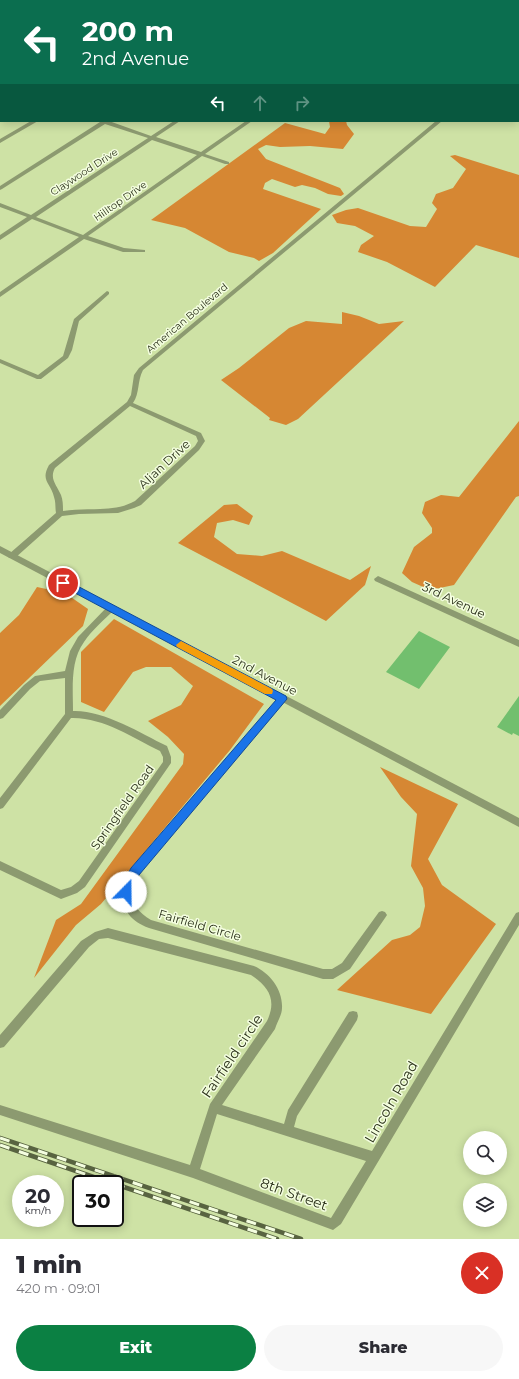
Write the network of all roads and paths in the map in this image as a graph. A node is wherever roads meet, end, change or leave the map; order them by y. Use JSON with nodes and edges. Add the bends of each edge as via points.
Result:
{"nodes":[{"id":1,"x":33,"y":122,"type":"edge"},
{"id":2,"x":102,"y":122,"type":"edge"},
{"id":3,"x":107,"y":122,"type":"edge"},
{"id":4,"x":176,"y":122,"type":"edge"},
{"id":5,"x":248,"y":122,"type":"edge"},
{"id":6,"x":438,"y":122,"type":"edge"},
{"id":7,"x":152,"y":138,"type":"junction"},
{"id":8,"x":0,"y":142,"type":"edge"},
{"id":9,"x":202,"y":154,"type":"junction"},
{"id":10,"x":227,"y":163,"type":"dead end"},
{"id":11,"x":0,"y":188,"type":"edge"},
{"id":12,"x":0,"y":204,"type":"edge"},
{"id":13,"x":32,"y":217,"type":"junction"},
{"id":14,"x":84,"y":237,"type":"junction"},
{"id":15,"x":0,"y":238,"type":"edge"},
{"id":16,"x":144,"y":251,"type":"dead end"},
{"id":17,"x":108,"y":294,"type":"dead end"},
{"id":18,"x":0,"y":295,"type":"edge"},
{"id":19,"x":0,"y":361,"type":"edge"},
{"id":20,"x":130,"y":404,"type":"junction"},
{"id":21,"x":60,"y":514,"type":"junction"},
{"id":22,"x":4,"y":553,"type":"edge"},
{"id":23,"x":378,"y":579,"type":"dead end"},
{"id":24,"x":111,"y":608,"type":"junction"},
{"id":25,"x":519,"y":644,"type":"edge"},
{"id":26,"x":69,"y":674,"type":"junction"},
{"id":27,"x":282,"y":699,"type":"junction"},
{"id":28,"x":69,"y":715,"type":"junction"},
{"id":29,"x":0,"y":716,"type":"edge"},
{"id":30,"x":0,"y":805,"type":"edge"},
{"id":31,"x":519,"y":823,"type":"edge"},
{"id":32,"x":0,"y":865,"type":"edge"},
{"id":33,"x":382,"y":915,"type":"dead end"},
{"id":34,"x":519,"y":916,"type":"edge"},
{"id":35,"x":515,"y":931,"type":"edge"},
{"id":36,"x":353,"y":1016,"type":"dead end"},
{"id":37,"x":0,"y":1043,"type":"edge"},
{"id":38,"x":214,"y":1108,"type":"junction"},
{"id":39,"x":0,"y":1110,"type":"edge"},
{"id":40,"x":288,"y":1131,"type":"junction"},
{"id":41,"x":375,"y":1158,"type":"junction"},
{"id":42,"x":193,"y":1172,"type":"junction"}],
"edges":[{"from":1,"to":8,"type":"street"},
{"from":2,"to":11,"type":"street"},
{"from":3,"to":7,"type":"street"},
{"from":4,"to":7,"type":"street","name":"Claywood Drive"},
{"from":5,"to":9,"type":"street","name":"Hilltop Drive"},
{"from":6,"to":20,"type":"street","name":"American Boulevard","via":[[141,369],[135,376],[135,391]]},
{"from":7,"to":9,"type":"street"},
{"from":7,"to":13,"type":"street","name":"Claywood Drive"},
{"from":9,"to":10,"type":"street"},
{"from":9,"to":14,"type":"street","name":"Hilltop Drive"},
{"from":12,"to":13,"type":"street"},
{"from":13,"to":14,"type":"street"},
{"from":13,"to":15,"type":"street","name":"Claywood Drive"},
{"from":14,"to":16,"type":"street","via":[[123,250]]},
{"from":14,"to":18,"type":"street","name":"Hilltop Drive"},
{"from":17,"to":19,"type":"street","via":[[76,320],[66,358],[39,378]]},
{"from":20,"to":21,"type":"street","via":[[48,472],[58,497]]},
{"from":20,"to":21,"type":"street","name":"Aljan Drive","via":[[200,435],[202,442],[138,503],[129,508],[118,511]]},
{"from":21,"to":22,"type":"street"},
{"from":22,"to":24,"type":"street","name":"2nd Avenue"},
{"from":23,"to":25,"type":"street","name":"3rd Avenue"},
{"from":24,"to":26,"type":"street","via":[[77,645]]},
{"from":24,"to":27,"type":"street","name":"2nd Avenue"},
{"from":26,"to":28,"type":"street"},
{"from":26,"to":29,"type":"street","via":[[38,678]]},
{"from":27,"to":31,"type":"street","name":"2nd Avenue"},
{"from":27,"to":33,"type":"street","name":"Fairfield Circle","via":[[135,872],[126,892],[132,911],[149,924],[323,974],[333,974],[346,966]]},
{"from":28,"to":30,"type":"street"},
{"from":28,"to":32,"type":"street","name":"Springfield Road","via":[[84,714],[99,718],[164,749],[167,763],[82,884],[74,890],[61,895]]},
{"from":34,"to":35,"type":"street","name":"Lincoln Road"},
{"from":35,"to":41,"type":"street","name":"Lincoln Road"},
{"from":36,"to":40,"type":"street","via":[[292,1114]]},
{"from":37,"to":38,"type":"street","name":"Fairfield circle","via":[[84,944],[103,933],[254,971],[267,980],[275,994],[276,1016]]},
{"from":38,"to":40,"type":"street","name":"Lincoln Road"},
{"from":38,"to":42,"type":"street","name":"Fairfield circle"},
{"from":39,"to":42,"type":"street"},
{"from":40,"to":41,"type":"street","name":"Lincoln Road"},
{"from":41,"to":42,"type":"street","name":"8th Street","via":[[333,1224]]}]}
